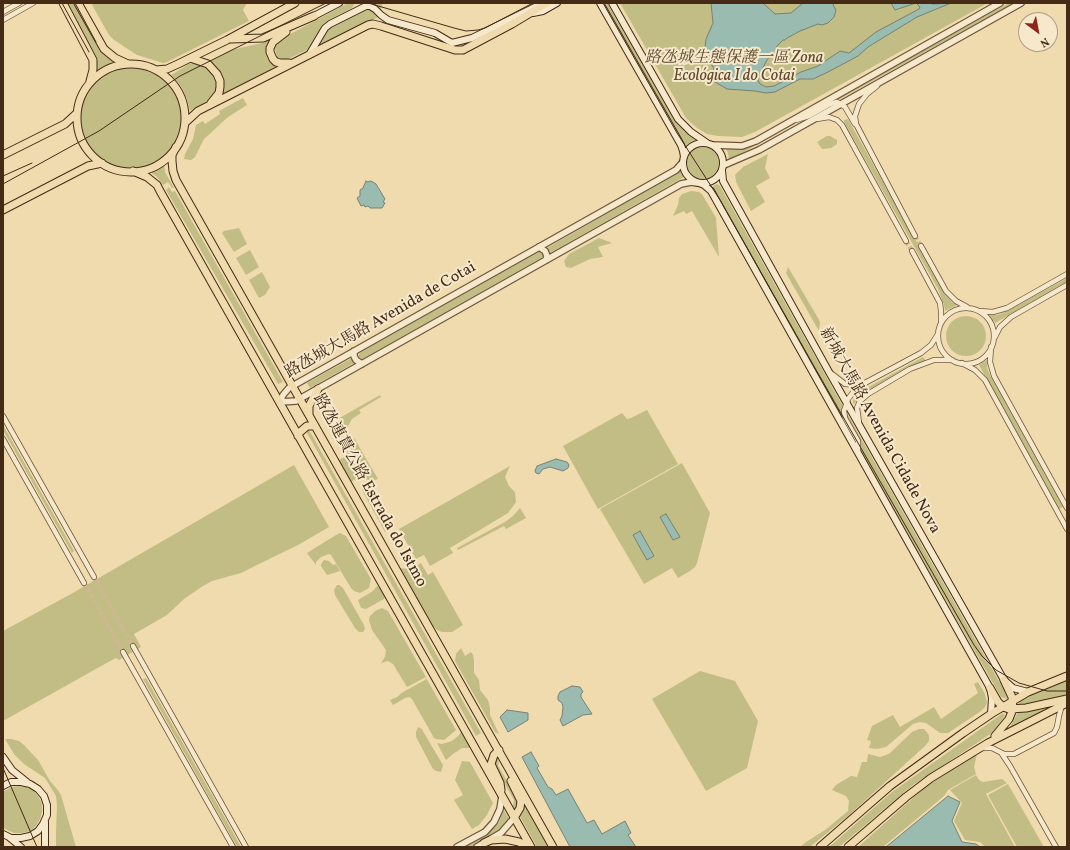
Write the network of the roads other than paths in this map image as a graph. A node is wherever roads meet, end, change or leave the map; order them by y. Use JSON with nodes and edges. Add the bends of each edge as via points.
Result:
{"nodes":[{"id":1,"x":19,"y":3,"type":"edge"},
{"id":2,"x":33,"y":3,"type":"edge"},
{"id":3,"x":63,"y":3,"type":"edge"},
{"id":4,"x":78,"y":3,"type":"edge"},
{"id":5,"x":295,"y":3,"type":"edge"},
{"id":6,"x":338,"y":3,"type":"edge"},
{"id":7,"x":542,"y":3,"type":"edge"},
{"id":8,"x":547,"y":3,"type":"edge"},
{"id":9,"x":557,"y":3,"type":"edge"},
{"id":10,"x":600,"y":3,"type":"edge"},
{"id":11,"x":612,"y":3,"type":"edge"},
{"id":12,"x":1000,"y":3,"type":"edge"},
{"id":13,"x":1021,"y":3,"type":"edge"},
{"id":14,"x":3,"y":12,"type":"edge"},
{"id":15,"x":533,"y":13,"type":"junction"},
{"id":16,"x":314,"y":16,"type":"junction"},
{"id":17,"x":3,"y":20,"type":"edge"},
{"id":18,"x":227,"y":40,"type":"junction"},
{"id":19,"x":309,"y":54,"type":"junction"},
{"id":20,"x":190,"y":58,"type":"junction"},
{"id":21,"x":295,"y":61,"type":"junction"},
{"id":22,"x":129,"y":64,"type":"junction"},
{"id":23,"x":156,"y":70,"type":"junction"},
{"id":24,"x":881,"y":82,"type":"junction"},
{"id":25,"x":89,"y":84,"type":"junction"},
{"id":26,"x":841,"y":104,"type":"junction"},
{"id":27,"x":208,"y":106,"type":"junction"},
{"id":28,"x":77,"y":113,"type":"junction"},
{"id":29,"x":813,"y":120,"type":"junction"},
{"id":30,"x":185,"y":123,"type":"junction"},
{"id":31,"x":786,"y":124,"type":"junction"},
{"id":32,"x":857,"y":128,"type":"junction"},
{"id":33,"x":710,"y":144,"type":"junction"},
{"id":34,"x":176,"y":147,"type":"junction"},
{"id":35,"x":3,"y":155,"type":"edge"},
{"id":36,"x":683,"y":159,"type":"junction"},
{"id":37,"x":102,"y":163,"type":"junction"},
{"id":38,"x":723,"y":168,"type":"junction"},
{"id":39,"x":133,"y":171,"type":"junction"},
{"id":40,"x":698,"y":183,"type":"junction"},
{"id":41,"x":3,"y":210,"type":"edge"},
{"id":42,"x":915,"y":236,"type":"tunnel mouth"},
{"id":43,"x":906,"y":241,"type":"tunnel mouth"},
{"id":44,"x":921,"y":246,"type":"tunnel mouth"},
{"id":45,"x":539,"y":247,"type":"junction"},
{"id":46,"x":912,"y":252,"type":"tunnel mouth"},
{"id":47,"x":546,"y":260,"type":"junction"},
{"id":48,"x":1067,"y":274,"type":"edge"},
{"id":49,"x":1067,"y":285,"type":"edge"},
{"id":50,"x":969,"y":308,"type":"junction"},
{"id":51,"x":978,"y":311,"type":"junction"},
{"id":52,"x":940,"y":326,"type":"junction"},
{"id":53,"x":938,"y":333,"type":"junction"},
{"id":54,"x":994,"y":340,"type":"junction"},
{"id":55,"x":991,"y":347,"type":"junction"},
{"id":56,"x":354,"y":351,"type":"junction"},
{"id":57,"x":953,"y":360,"type":"junction"},
{"id":58,"x":962,"y":363,"type":"junction"},
{"id":59,"x":362,"y":364,"type":"junction"},
{"id":60,"x":894,"y":368,"type":"junction"},
{"id":61,"x":910,"y":369,"type":"junction"},
{"id":62,"x":829,"y":372,"type":"junction"},
{"id":63,"x":869,"y":381,"type":"junction"},
{"id":64,"x":293,"y":386,"type":"junction"},
{"id":65,"x":318,"y":389,"type":"junction"},
{"id":66,"x":300,"y":399,"type":"junction"},
{"id":67,"x":280,"y":402,"type":"junction"},
{"id":68,"x":847,"y":402,"type":"junction"},
{"id":69,"x":309,"y":414,"type":"junction"},
{"id":70,"x":3,"y":416,"type":"edge"},
{"id":71,"x":859,"y":424,"type":"junction"},
{"id":72,"x":316,"y":426,"type":"junction"},
{"id":73,"x":298,"y":436,"type":"junction"},
{"id":74,"x":3,"y":439,"type":"edge"},
{"id":75,"x":858,"y":453,"type":"junction"},
{"id":76,"x":1067,"y":508,"type":"edge"},
{"id":77,"x":1067,"y":529,"type":"edge"},
{"id":78,"x":94,"y":577,"type":"tunnel mouth"},
{"id":79,"x":84,"y":583,"type":"tunnel mouth"},
{"id":80,"x":133,"y":646,"type":"tunnel mouth"},
{"id":81,"x":123,"y":652,"type":"tunnel mouth"},
{"id":82,"x":1067,"y":676,"type":"edge"},
{"id":83,"x":1004,"y":680,"type":"junction"},
{"id":84,"x":990,"y":688,"type":"junction"},
{"id":85,"x":1028,"y":692,"type":"junction"},
{"id":86,"x":1067,"y":699,"type":"edge"},
{"id":87,"x":1013,"y":701,"type":"junction"},
{"id":88,"x":1065,"y":704,"type":"edge"},
{"id":89,"x":1003,"y":707,"type":"junction"},
{"id":90,"x":1013,"y":709,"type":"junction"},
{"id":91,"x":991,"y":714,"type":"junction"},
{"id":92,"x":988,"y":743,"type":"junction"},
{"id":93,"x":977,"y":749,"type":"junction"},
{"id":94,"x":499,"y":750,"type":"junction"},
{"id":95,"x":999,"y":752,"type":"junction"},
{"id":96,"x":1014,"y":754,"type":"junction"},
{"id":97,"x":3,"y":757,"type":"edge"},
{"id":98,"x":1010,"y":766,"type":"junction"},
{"id":99,"x":508,"y":768,"type":"junction"},
{"id":100,"x":30,"y":784,"type":"junction"},
{"id":101,"x":3,"y":786,"type":"edge"},
{"id":102,"x":502,"y":796,"type":"junction"},
{"id":103,"x":46,"y":815,"type":"junction"},
{"id":104,"x":514,"y":818,"type":"junction"},
{"id":105,"x":3,"y":834,"type":"edge"},
{"id":106,"x":833,"y":836,"type":"junction"},
{"id":107,"x":484,"y":843,"type":"junction"},
{"id":108,"x":21,"y":847,"type":"edge"},
{"id":109,"x":45,"y":847,"type":"edge"},
{"id":110,"x":233,"y":847,"type":"edge"},
{"id":111,"x":246,"y":847,"type":"edge"},
{"id":112,"x":457,"y":847,"type":"edge"},
{"id":113,"x":477,"y":847,"type":"edge"},
{"id":114,"x":530,"y":847,"type":"edge"},
{"id":115,"x":553,"y":847,"type":"edge"},
{"id":116,"x":820,"y":847,"type":"edge"},
{"id":117,"x":824,"y":847,"type":"edge"},
{"id":118,"x":848,"y":847,"type":"edge"},
{"id":119,"x":1056,"y":847,"type":"edge"}],
"edges":[{"from":1,"to":14,"type":"street"},
{"from":2,"to":17,"type":"street"},
{"from":3,"to":25,"type":"main road","via":[[93,60]]},
{"from":4,"to":22,"type":"main road","via":[[104,49],[115,58]]},
{"from":5,"to":18,"type":"main road"},
{"from":6,"to":16,"type":"main road"},
{"from":7,"to":19,"type":"main road","via":[[472,38],[452,43],[435,34],[388,20],[375,8],[366,6],[325,28]]},
{"from":8,"to":15,"type":"main road"},
{"from":9,"to":15,"type":"main road"},
{"from":10,"to":36,"type":"main road","via":[[681,145],[684,151]]},
{"from":11,"to":33,"type":"main road","via":[[678,119],[691,132]]},
{"from":12,"to":31,"type":"street"},
{"from":13,"to":24,"type":"street"},
{"from":15,"to":19,"type":"main road","via":[[463,50],[455,50],[373,24]]},
{"from":16,"to":18,"type":"main road","via":[[263,38]]},
{"from":16,"to":21,"type":"main road","via":[[271,45],[271,56],[276,62],[284,64]]},
{"from":18,"to":20,"type":"main road"},
{"from":19,"to":21,"type":"main road"},
{"from":20,"to":23,"type":"main road","via":[[171,67]]},
{"from":20,"to":27,"type":"main road","via":[[208,64],[218,74],[218,93]]},
{"from":21,"to":27,"type":"main road"},
{"from":22,"to":23,"type":"main road","via":[[143,65]]},
{"from":22,"to":25,"type":"main road","via":[[109,69]]},
{"from":23,"to":30,"type":"main road","via":[[167,77],[179,93]]},
{"from":24,"to":26,"type":"street"},
{"from":24,"to":32,"type":"street","via":[[859,104],[855,116]]},
{"from":25,"to":28,"type":"main road","via":[[82,95]]},
{"from":26,"to":29,"type":"street"},
{"from":26,"to":31,"type":"street","via":[[830,104],[809,116]]},
{"from":26,"to":32,"type":"street","via":[[846,107]]},
{"from":27,"to":30,"type":"main road","via":[[193,114]]},
{"from":28,"to":35,"type":"main road","via":[[59,127]]},
{"from":28,"to":37,"type":"main road","via":[[77,123],[83,142]]},
{"from":29,"to":38,"type":"street"},
{"from":29,"to":43,"type":"street","via":[[829,117],[842,125]]},
{"from":30,"to":34,"type":"main road"},
{"from":31,"to":33,"type":"street","via":[[742,146]]},
{"from":32,"to":42,"type":"street"},
{"from":33,"to":36,"type":"main road","via":[[696,144],[686,152]]},
{"from":33,"to":38,"type":"main road","via":[[721,153]]},
{"from":34,"to":39,"type":"main road","via":[[158,164]]},
{"from":34,"to":64,"type":"main road","name":"路氹連貫公路 Estrada do Istmo","via":[[172,156],[176,180]]},
{"from":36,"to":40,"type":"main road","via":[[686,175]]},
{"from":36,"to":45,"type":"street","name":"路氹城大馬路 Avenida de Cotai","via":[[676,170]]},
{"from":37,"to":39,"type":"main road","via":[[122,171]]},
{"from":37,"to":41,"type":"main road","via":[[84,168]]},
{"from":38,"to":40,"type":"main road","via":[[720,175],[710,182]]},
{"from":38,"to":62,"type":"main road","name":"新城大馬路 Avenida Cidade Nova","via":[[723,181]]},
{"from":39,"to":67,"type":"main road","name":"路氹連貫公路 Estrada do Istmo","via":[[157,185]]},
{"from":40,"to":47,"type":"street","name":"路氹城大馬路 Avenida de Cotai","via":[[681,184]]},
{"from":40,"to":75,"type":"main road","name":"新城大馬路 Avenida Cidade Nova","via":[[711,191]]},
{"from":44,"to":50,"type":"street","via":[[946,291],[956,301]]},
{"from":45,"to":47,"type":"street","via":[[546,252]]},
{"from":45,"to":56,"type":"street","name":"路氹城大馬路 Avenida de Cotai"},
{"from":46,"to":52,"type":"street","via":[[940,303]]},
{"from":47,"to":59,"type":"street","name":"路氹城大馬路 Avenida de Cotai"},
{"from":48,"to":51,"type":"street","via":[[1007,308],[993,312]]},
{"from":49,"to":54,"type":"street","via":[[1011,317],[1000,327]]},
{"from":50,"to":51,"type":"street"},
{"from":50,"to":52,"type":"street","via":[[952,312]]},
{"from":51,"to":54,"type":"street","via":[[992,325]]},
{"from":52,"to":53,"type":"street"},
{"from":53,"to":57,"type":"street","via":[[943,352]]},
{"from":53,"to":60,"type":"street","via":[[927,349]]},
{"from":54,"to":55,"type":"street"},
{"from":55,"to":58,"type":"street","via":[[980,360]]},
{"from":55,"to":76,"type":"street","via":[[990,362],[994,376]]},
{"from":56,"to":59,"type":"street","via":[[356,360]]},
{"from":56,"to":64,"type":"street","name":"路氹城大馬路 Avenida de Cotai"},
{"from":57,"to":58,"type":"street"},
{"from":57,"to":61,"type":"street","via":[[934,360]]},
{"from":58,"to":77,"type":"street","via":[[975,370],[985,380]]},
{"from":59,"to":65,"type":"street","name":"路氹城大馬路 Avenida de Cotai"},
{"from":60,"to":61,"type":"street","via":[[900,372]]},
{"from":60,"to":63,"type":"street"},
{"from":61,"to":71,"type":"street","via":[[863,397],[857,408]]},
{"from":62,"to":63,"type":"street","via":[[845,384],[857,385]]},
{"from":62,"to":68,"type":"main road","name":"新城大馬路 Avenida Cidade Nova"},
{"from":63,"to":68,"type":"street","via":[[855,390]]},
{"from":64,"to":66,"type":"main road","name":"路氹連貫公路 Estrada do Istmo"},
{"from":64,"to":67,"type":"street","name":"路氹城大馬路 Avenida de Cotai","via":[[285,392]]},
{"from":65,"to":66,"type":"street","name":"路氹城大馬路 Avenida de Cotai"},
{"from":65,"to":69,"type":"main road","via":[[309,406]]},
{"from":66,"to":67,"type":"street","name":"路氹城大馬路 Avenida de Cotai"},
{"from":66,"to":69,"type":"main road","name":"路氹連貫公路 Estrada do Istmo"},
{"from":67,"to":73,"type":"main road","name":"路氹連貫公路 Estrada do Istmo"},
{"from":68,"to":71,"type":"main road","name":"新城大馬路 Avenida Cidade Nova"},
{"from":68,"to":75,"type":"street","via":[[844,416],[858,441]]},
{"from":69,"to":72,"type":"main road","name":"路氹連貫公路 Estrada do Istmo"},
{"from":70,"to":78,"type":"street"},
{"from":71,"to":83,"type":"main road","name":"新城大馬路 Avenida Cidade Nova"},
{"from":72,"to":73,"type":"main road","via":[[307,426]]},
{"from":72,"to":94,"type":"main road","name":"路氹連貫公路 Estrada do Istmo"},
{"from":73,"to":102,"type":"main road","name":"路氹連貫公路 Estrada do Istmo"},
{"from":74,"to":79,"type":"street"},
{"from":75,"to":84,"type":"main road","name":"新城大馬路 Avenida Cidade Nova"},
{"from":80,"to":111,"type":"street"},
{"from":81,"to":110,"type":"street"},
{"from":82,"to":85,"type":"main road"},
{"from":83,"to":85,"type":"main road","name":"新城大馬路 Avenida Cidade Nova","via":[[1013,688]]},
{"from":83,"to":87,"type":"main road"},
{"from":84,"to":89,"type":"main road"},
{"from":84,"to":91,"type":"main road","name":"新城大馬路 Avenida Cidade Nova"},
{"from":85,"to":87,"type":"main road"},
{"from":86,"to":90,"type":"main road"},
{"from":87,"to":89,"type":"main road"},
{"from":87,"to":90,"type":"main road"},
{"from":88,"to":92,"type":"main road"},
{"from":88,"to":96,"type":"street","via":[[1054,733]]},
{"from":89,"to":90,"type":"main road"},
{"from":89,"to":91,"type":"main road"},
{"from":90,"to":92,"type":"main road","via":[[1005,725]]},
{"from":91,"to":106,"type":"main road","via":[[890,786]]},
{"from":92,"to":93,"type":"main road"},
{"from":93,"to":95,"type":"street","via":[[992,748]]},
{"from":93,"to":118,"type":"main road","via":[[931,778]]},
{"from":94,"to":99,"type":"main road","name":"路氹連貫公路 Estrada do Istmo"},
{"from":94,"to":102,"type":"main road","via":[[491,764],[500,783]]},
{"from":95,"to":96,"type":"street"},
{"from":95,"to":98,"type":"street"},
{"from":96,"to":98,"type":"street"},
{"from":97,"to":100,"type":"main road","via":[[12,770]]},
{"from":98,"to":119,"type":"street"},
{"from":99,"to":104,"type":"main road","via":[[509,778],[521,801]]},
{"from":99,"to":115,"type":"main road","name":"路氹連貫公路 Estrada do Istmo"},
{"from":100,"to":101,"type":"main road","via":[[11,782]]},
{"from":100,"to":103,"type":"main road","via":[[44,796],[47,805]]},
{"from":102,"to":104,"type":"main road","name":"路氹連貫公路 Estrada do Istmo"},
{"from":102,"to":112,"type":"street","via":[[500,809],[485,832]]},
{"from":103,"to":105,"type":"main road","via":[[38,831],[30,836],[11,838]]},
{"from":103,"to":109,"type":"main road"},
{"from":104,"to":107,"type":"street","via":[[501,833]]},
{"from":104,"to":114,"type":"main road","name":"路氹連貫公路 Estrada do Istmo"},
{"from":105,"to":108,"type":"main road"},
{"from":106,"to":116,"type":"main road"},
{"from":106,"to":117,"type":"main road"},
{"from":107,"to":113,"type":"street"},
{"from":107,"to":114,"type":"main road","via":[[505,839]]}]}
